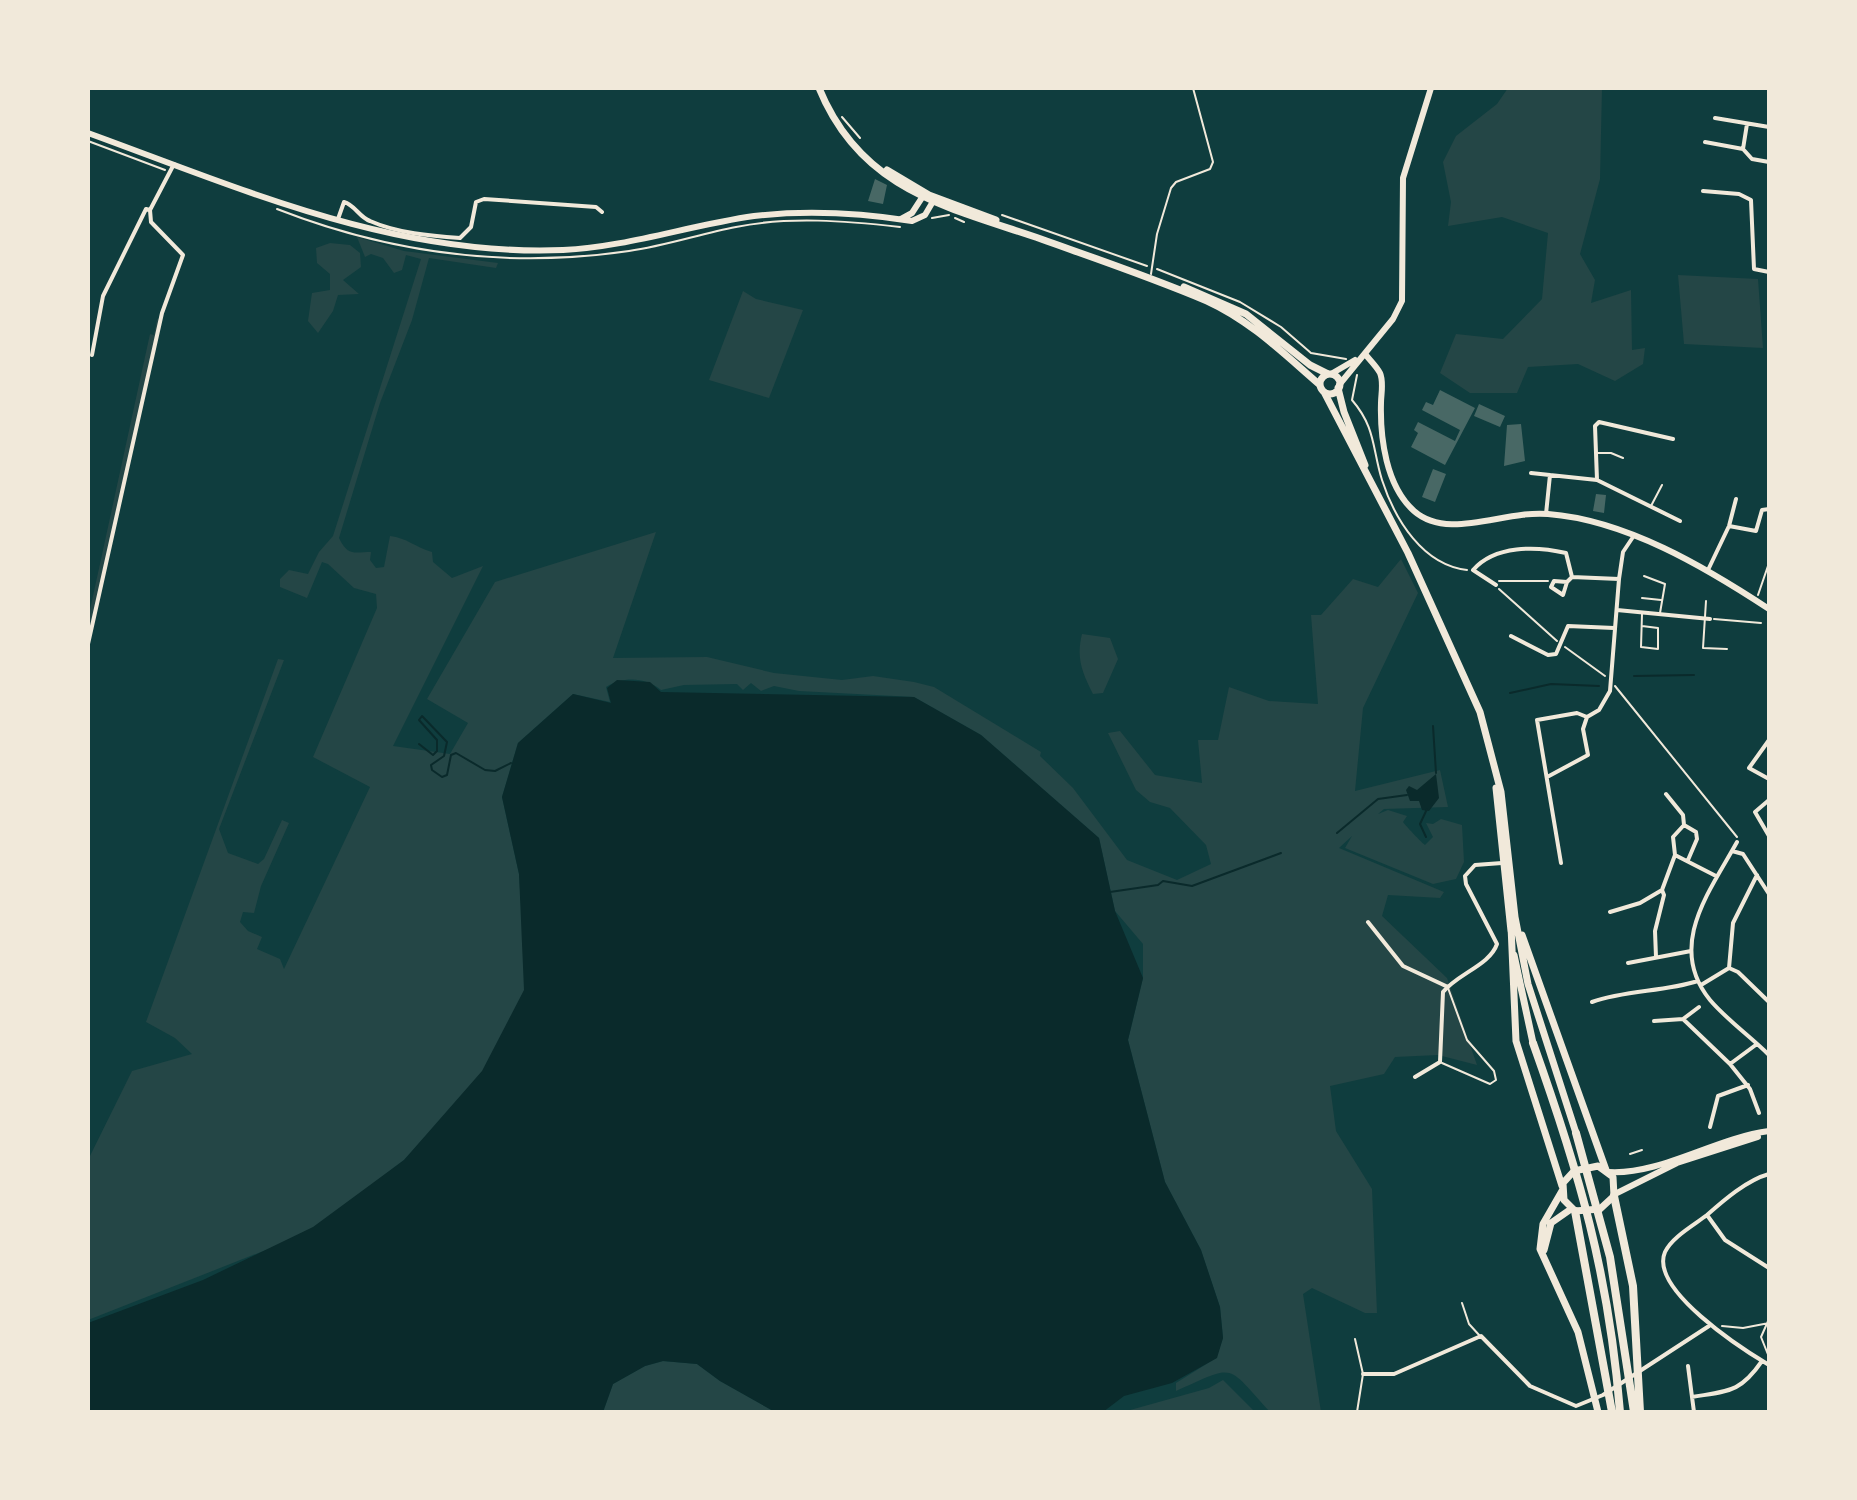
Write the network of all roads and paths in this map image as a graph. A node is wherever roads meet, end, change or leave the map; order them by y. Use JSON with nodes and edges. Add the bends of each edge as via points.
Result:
{"nodes":[{"id":1,"x":819,"y":88,"type":"edge"},
{"id":2,"x":1193,"y":88,"type":"edge"},
{"id":3,"x":1431,"y":88,"type":"edge"},
{"id":4,"x":841,"y":116,"type":"dead end"},
{"id":5,"x":1715,"y":118,"type":"dead end"},
{"id":6,"x":1747,"y":123,"type":"junction"},
{"id":7,"x":1769,"y":127,"type":"edge"},
{"id":8,"x":88,"y":133,"type":"edge"},
{"id":9,"x":860,"y":138,"type":"dead end"},
{"id":10,"x":1705,"y":142,"type":"dead end"},
{"id":11,"x":1743,"y":149,"type":"junction"},
{"id":12,"x":1769,"y":162,"type":"edge"},
{"id":13,"x":174,"y":164,"type":"junction"},
{"id":14,"x":1703,"y":191,"type":"dead end"},
{"id":15,"x":923,"y":195,"type":"junction"},
{"id":16,"x":934,"y":201,"type":"junction"},
{"id":17,"x":150,"y":210,"type":"junction"},
{"id":18,"x":602,"y":212,"type":"dead end"},
{"id":19,"x":938,"y":214,"type":"dead end"},
{"id":20,"x":899,"y":219,"type":"junction"},
{"id":21,"x":338,"y":221,"type":"junction"},
{"id":22,"x":964,"y":222,"type":"dead end"},
{"id":23,"x":1769,"y":272,"type":"edge"},
{"id":24,"x":1151,"y":274,"type":"junction"},
{"id":25,"x":1365,"y":354,"type":"junction"},
{"id":26,"x":92,"y":355,"type":"dead end"},
{"id":27,"x":1330,"y":374,"type":"junction"},
{"id":28,"x":1339,"y":387,"type":"junction"},
{"id":29,"x":1322,"y":388,"type":"junction"},
{"id":30,"x":1673,"y":439,"type":"dead end"},
{"id":31,"x":1596,"y":453,"type":"junction"},
{"id":32,"x":1623,"y":458,"type":"dead end"},
{"id":33,"x":1366,"y":467,"type":"junction"},
{"id":34,"x":1531,"y":473,"type":"dead end"},
{"id":35,"x":1550,"y":475,"type":"junction"},
{"id":36,"x":1597,"y":480,"type":"junction"},
{"id":37,"x":1662,"y":485,"type":"dead end"},
{"id":38,"x":1736,"y":499,"type":"dead end"},
{"id":39,"x":1650,"y":507,"type":"junction"},
{"id":40,"x":1769,"y":509,"type":"edge"},
{"id":41,"x":1546,"y":514,"type":"junction"},
{"id":42,"x":1680,"y":521,"type":"dead end"},
{"id":43,"x":1729,"y":526,"type":"junction"},
{"id":44,"x":1633,"y":537,"type":"junction"},
{"id":45,"x":1769,"y":563,"type":"edge"},
{"id":46,"x":1446,"y":566,"type":"dead end"},
{"id":47,"x":1473,"y":570,"type":"junction"},
{"id":48,"x":1707,"y":572,"type":"junction"},
{"id":49,"x":1644,"y":576,"type":"dead end"},
{"id":50,"x":1572,"y":577,"type":"junction"},
{"id":51,"x":1619,"y":579,"type":"junction"},
{"id":52,"x":1554,"y":581,"type":"junction"},
{"id":53,"x":1567,"y":582,"type":"junction"},
{"id":54,"x":1496,"y":585,"type":"junction"},
{"id":55,"x":1758,"y":596,"type":"dead end"},
{"id":56,"x":1642,"y":598,"type":"dead end"},
{"id":57,"x":1662,"y":601,"type":"junction"},
{"id":58,"x":1706,"y":601,"type":"dead end"},
{"id":59,"x":1769,"y":609,"type":"edge"},
{"id":60,"x":1616,"y":610,"type":"junction"},
{"id":61,"x":1642,"y":613,"type":"junction"},
{"id":62,"x":1660,"y":614,"type":"junction"},
{"id":63,"x":1708,"y":618,"type":"junction"},
{"id":64,"x":1761,"y":623,"type":"dead end"},
{"id":65,"x":1642,"y":626,"type":"junction"},
{"id":66,"x":1614,"y":628,"type":"junction"},
{"id":67,"x":1511,"y":636,"type":"dead end"},
{"id":68,"x":1560,"y":643,"type":"junction"},
{"id":69,"x":88,"y":644,"type":"edge"},
{"id":70,"x":1727,"y":649,"type":"dead end"},
{"id":71,"x":1610,"y":681,"type":"junction"},
{"id":72,"x":1587,"y":717,"type":"junction"},
{"id":73,"x":1769,"y":740,"type":"edge"},
{"id":74,"x":1549,"y":776,"type":"junction"},
{"id":75,"x":1497,"y":778,"type":"junction"},
{"id":76,"x":1769,"y":779,"type":"edge"},
{"id":77,"x":1666,"y":794,"type":"dead end"},
{"id":78,"x":1769,"y":800,"type":"edge"},
{"id":79,"x":1684,"y":825,"type":"junction"},
{"id":80,"x":1769,"y":836,"type":"edge"},
{"id":81,"x":1738,"y":840,"type":"joint"},
{"id":82,"x":1732,"y":851,"type":"junction"},
{"id":83,"x":1675,"y":855,"type":"junction"},
{"id":84,"x":1688,"y":860,"type":"junction"},
{"id":85,"x":1502,"y":863,"type":"junction"},
{"id":86,"x":1561,"y":863,"type":"dead end"},
{"id":87,"x":1757,"y":875,"type":"junction"},
{"id":88,"x":1716,"y":876,"type":"junction"},
{"id":89,"x":1662,"y":890,"type":"junction"},
{"id":90,"x":1769,"y":894,"type":"edge"},
{"id":91,"x":1514,"y":909,"type":"junction"},
{"id":92,"x":1610,"y":912,"type":"dead end"},
{"id":93,"x":1368,"y":922,"type":"dead end"},
{"id":94,"x":1511,"y":926,"type":"junction"},
{"id":95,"x":1691,"y":951,"type":"junction"},
{"id":96,"x":1656,"y":957,"type":"junction"},
{"id":97,"x":1628,"y":963,"type":"dead end"},
{"id":98,"x":1729,"y":968,"type":"junction"},
{"id":99,"x":1699,"y":983,"type":"junction"},
{"id":100,"x":1448,"y":987,"type":"junction"},
{"id":101,"x":1592,"y":1002,"type":"dead end"},
{"id":102,"x":1769,"y":1002,"type":"edge"},
{"id":103,"x":1699,"y":1007,"type":"dead end"},
{"id":104,"x":1683,"y":1019,"type":"junction"},
{"id":105,"x":1654,"y":1021,"type":"dead end"},
{"id":106,"x":1533,"y":1043,"type":"joint"},
{"id":107,"x":1757,"y":1044,"type":"junction"},
{"id":108,"x":1769,"y":1055,"type":"edge"},
{"id":109,"x":1440,"y":1062,"type":"junction"},
{"id":110,"x":1730,"y":1064,"type":"junction"},
{"id":111,"x":1415,"y":1077,"type":"dead end"},
{"id":112,"x":1748,"y":1085,"type":"junction"},
{"id":113,"x":1759,"y":1113,"type":"dead end"},
{"id":114,"x":1710,"y":1127,"type":"dead end"},
{"id":115,"x":1576,"y":1133,"type":"joint"},
{"id":116,"x":1769,"y":1133,"type":"edge"},
{"id":117,"x":1642,"y":1150,"type":"dead end"},
{"id":118,"x":1630,"y":1154,"type":"dead end"},
{"id":119,"x":1608,"y":1171,"type":"junction"},
{"id":120,"x":1769,"y":1174,"type":"edge"},
{"id":121,"x":1562,"y":1189,"type":"junction"},
{"id":122,"x":1613,"y":1198,"type":"junction"},
{"id":123,"x":1575,"y":1211,"type":"junction"},
{"id":124,"x":1707,"y":1215,"type":"junction"},
{"id":125,"x":1544,"y":1260,"type":"junction"},
{"id":126,"x":1769,"y":1268,"type":"edge"},
{"id":127,"x":1462,"y":1303,"type":"dead end"},
{"id":128,"x":1768,"y":1322,"type":"edge"},
{"id":129,"x":1711,"y":1327,"type":"junction"},
{"id":130,"x":1481,"y":1336,"type":"junction"},
{"id":131,"x":1355,"y":1339,"type":"dead end"},
{"id":132,"x":1769,"y":1357,"type":"edge"},
{"id":133,"x":1762,"y":1361,"type":"junction"},
{"id":134,"x":1769,"y":1365,"type":"edge"},
{"id":135,"x":1688,"y":1366,"type":"dead end"},
{"id":136,"x":1363,"y":1374,"type":"junction"},
{"id":137,"x":1692,"y":1397,"type":"junction"},
{"id":138,"x":1357,"y":1412,"type":"edge"},
{"id":139,"x":1598,"y":1412,"type":"edge"},
{"id":140,"x":1612,"y":1412,"type":"edge"},
{"id":141,"x":1620,"y":1412,"type":"edge"},
{"id":142,"x":1634,"y":1412,"type":"edge"},
{"id":143,"x":1640,"y":1412,"type":"edge"},
{"id":144,"x":1694,"y":1412,"type":"edge"}],
"edges":[{"from":1,"to":15,"type":"main road","via":[[845,134],[872,161]]},
{"from":2,"to":24,"type":"lane","via":[[1213,162],[1210,169],[1171,188]]},
{"from":3,"to":25,"type":"main road","via":[[1403,178],[1402,301]]},
{"from":4,"to":9,"type":"path"},
{"from":5,"to":6,"type":"street"},
{"from":6,"to":7,"type":"street"},
{"from":6,"to":11,"type":"street"},
{"from":8,"to":13,"type":"main road"},
{"from":10,"to":11,"type":"street"},
{"from":11,"to":12,"type":"street","via":[[1752,159]]},
{"from":13,"to":17,"type":"street"},
{"from":13,"to":21,"type":"main road"},
{"from":14,"to":23,"type":"street","via":[[1751,200],[1754,269]]},
{"from":15,"to":16,"type":"main road"},
{"from":15,"to":20,"type":"main road","via":[[912,213]]},
{"from":16,"to":20,"type":"main road","via":[[918,220]]},
{"from":16,"to":24,"type":"main road"},
{"from":16,"to":29,"type":"main road","via":[[1211,303],[1273,343]]},
{"from":17,"to":26,"type":"street","via":[[127,243],[103,296]]},
{"from":17,"to":69,"type":"street","via":[[151,222],[183,255],[162,313]]},
{"from":18,"to":21,"type":"street","via":[[596,207],[484,199],[476,202],[471,227],[460,238],[369,221],[344,202]]},
{"from":19,"to":22,"type":"path"},
{"from":20,"to":21,"type":"main road","via":[[755,216],[591,247],[501,251],[429,244]]},
{"from":24,"to":27,"type":"main road","via":[[1246,314],[1310,365]]},
{"from":25,"to":27,"type":"main road"},
{"from":25,"to":28,"type":"main road"},
{"from":25,"to":41,"type":"main road","via":[[1381,375],[1382,439],[1396,487],[1412,509],[1444,526],[1506,514]]},
{"from":27,"to":28,"type":"main road"},
{"from":27,"to":29,"type":"main road"},
{"from":28,"to":29,"type":"main road","via":[[1334,393]]},
{"from":28,"to":33,"type":"main road"},
{"from":29,"to":33,"type":"main road"},
{"from":30,"to":31,"type":"street","via":[[1601,421],[1595,426]]},
{"from":31,"to":32,"type":"lane"},
{"from":31,"to":36,"type":"street"},
{"from":33,"to":75,"type":"main road","via":[[1464,674]]},
{"from":34,"to":35,"type":"street"},
{"from":35,"to":36,"type":"street"},
{"from":35,"to":41,"type":"street"},
{"from":36,"to":39,"type":"street"},
{"from":37,"to":39,"type":"lane"},
{"from":38,"to":43,"type":"street"},
{"from":39,"to":42,"type":"street"},
{"from":40,"to":43,"type":"street","via":[[1762,510],[1756,531]]},
{"from":41,"to":44,"type":"main road"},
{"from":43,"to":48,"type":"street"},
{"from":44,"to":48,"type":"main road"},
{"from":44,"to":51,"type":"street","via":[[1623,552]]},
{"from":45,"to":55,"type":"path"},
{"from":46,"to":47,"type":"path"},
{"from":47,"to":50,"type":"street","via":[[1511,550],[1562,551],[1570,557]]},
{"from":47,"to":54,"type":"street"},
{"from":48,"to":59,"type":"main road"},
{"from":49,"to":57,"type":"lane","via":[[1665,584]]},
{"from":50,"to":51,"type":"street"},
{"from":50,"to":53,"type":"street"},
{"from":51,"to":60,"type":"street"},
{"from":52,"to":53,"type":"street"},
{"from":52,"to":53,"type":"street","via":[[1552,590],[1563,595]]},
{"from":52,"to":54,"type":"path"},
{"from":54,"to":68,"type":"path"},
{"from":56,"to":57,"type":"lane"},
{"from":57,"to":62,"type":"lane"},
{"from":58,"to":63,"type":"lane"},
{"from":60,"to":61,"type":"street"},
{"from":60,"to":66,"type":"street"},
{"from":61,"to":62,"type":"street"},
{"from":61,"to":65,"type":"lane"},
{"from":62,"to":63,"type":"street"},
{"from":63,"to":64,"type":"path"},
{"from":63,"to":70,"type":"lane","via":[[1703,648]]},
{"from":65,"to":65,"type":"lane","via":[[1641,647],[1658,649],[1658,628]]},
{"from":66,"to":68,"type":"street","via":[[1568,626]]},
{"from":66,"to":71,"type":"street"},
{"from":67,"to":68,"type":"street","via":[[1548,655],[1556,654]]},
{"from":68,"to":71,"type":"path"},
{"from":71,"to":72,"type":"street","via":[[1607,700]]},
{"from":71,"to":81,"type":"path"},
{"from":72,"to":74,"type":"street","via":[[1583,729],[1588,755]]},
{"from":72,"to":74,"type":"street","via":[[1577,713],[1537,720]]},
{"from":73,"to":76,"type":"street","via":[[1749,768]]},
{"from":74,"to":86,"type":"street"},
{"from":75,"to":85,"type":"main road"},
{"from":75,"to":91,"type":"main road"},
{"from":77,"to":79,"type":"street","via":[[1683,815]]},
{"from":78,"to":80,"type":"street","via":[[1755,812]]},
{"from":79,"to":83,"type":"street","via":[[1673,837]]},
{"from":79,"to":84,"type":"street","via":[[1697,836]]},
{"from":81,"to":82,"type":"street"},
{"from":82,"to":87,"type":"street","via":[[1743,854]]},
{"from":82,"to":88,"type":"street"},
{"from":83,"to":84,"type":"street"},
{"from":83,"to":89,"type":"street"},
{"from":84,"to":88,"type":"street"},
{"from":85,"to":94,"type":"main road"},
{"from":85,"to":100,"type":"street","via":[[1475,865],[1465,876],[1497,944],[1492,955]]},
{"from":87,"to":90,"type":"street"},
{"from":87,"to":98,"type":"street","via":[[1733,923]]},
{"from":88,"to":95,"type":"street","via":[[1695,918]]},
{"from":89,"to":92,"type":"street"},
{"from":89,"to":96,"type":"street"},
{"from":91,"to":115,"type":"main road","via":[[1534,1008]]},
{"from":91,"to":119,"type":"main road"},
{"from":93,"to":100,"type":"street","via":[[1403,966]]},
{"from":94,"to":106,"type":"main road"},
{"from":94,"to":121,"type":"main road","via":[[1516,1041]]},
{"from":95,"to":96,"type":"street"},
{"from":95,"to":99,"type":"street"},
{"from":96,"to":97,"type":"street"},
{"from":98,"to":99,"type":"street"},
{"from":98,"to":102,"type":"street"},
{"from":99,"to":101,"type":"street"},
{"from":99,"to":107,"type":"street"},
{"from":100,"to":109,"type":"street","via":[[1441,997]]},
{"from":100,"to":109,"type":"lane","via":[[1467,1040],[1496,1080],[1490,1084]]},
{"from":103,"to":104,"type":"street"},
{"from":104,"to":105,"type":"street"},
{"from":104,"to":110,"type":"street"},
{"from":106,"to":141,"type":"highway","via":[[1593,1226],[1608,1299]]},
{"from":107,"to":108,"type":"street"},
{"from":107,"to":110,"type":"street"},
{"from":109,"to":111,"type":"street"},
{"from":110,"to":112,"type":"street"},
{"from":112,"to":113,"type":"street"},
{"from":112,"to":114,"type":"street","via":[[1718,1096]]},
{"from":115,"to":142,"type":"highway","via":[[1610,1257]]},
{"from":116,"to":119,"type":"main road","via":[[1709,1145],[1640,1171]]},
{"from":116,"to":122,"type":"main road","via":[[1677,1163]]},
{"from":117,"to":118,"type":"lane"},
{"from":119,"to":121,"type":"main road","via":[[1598,1166],[1580,1169],[1568,1175]]},
{"from":119,"to":122,"type":"main road","via":[[1614,1180]]},
{"from":120,"to":124,"type":"street"},
{"from":121,"to":123,"type":"main road"},
{"from":121,"to":125,"type":"main road","via":[[1541,1232]]},
{"from":122,"to":123,"type":"main road","via":[[1595,1211]]},
{"from":122,"to":143,"type":"highway","via":[[1634,1297]]},
{"from":123,"to":125,"type":"main road","via":[[1551,1223]]},
{"from":123,"to":140,"type":"highway"},
{"from":124,"to":126,"type":"street","via":[[1725,1240]]},
{"from":124,"to":129,"type":"street","via":[[1667,1248],[1663,1264],[1667,1278]]},
{"from":125,"to":139,"type":"main road","via":[[1578,1332]]},
{"from":127,"to":130,"type":"lane","via":[[1468,1322]]},
{"from":128,"to":129,"type":"path"},
{"from":128,"to":132,"type":"path","via":[[1761,1337]]},
{"from":129,"to":130,"type":"street","via":[[1581,1405],[1530,1386]]},
{"from":129,"to":133,"type":"street"},
{"from":130,"to":136,"type":"street","via":[[1394,1374]]},
{"from":131,"to":136,"type":"lane"},
{"from":133,"to":134,"type":"street"},
{"from":133,"to":137,"type":"street","via":[[1748,1381],[1731,1391]]},
{"from":135,"to":137,"type":"street"},
{"from":136,"to":138,"type":"lane"},
{"from":137,"to":144,"type":"street"}]}
